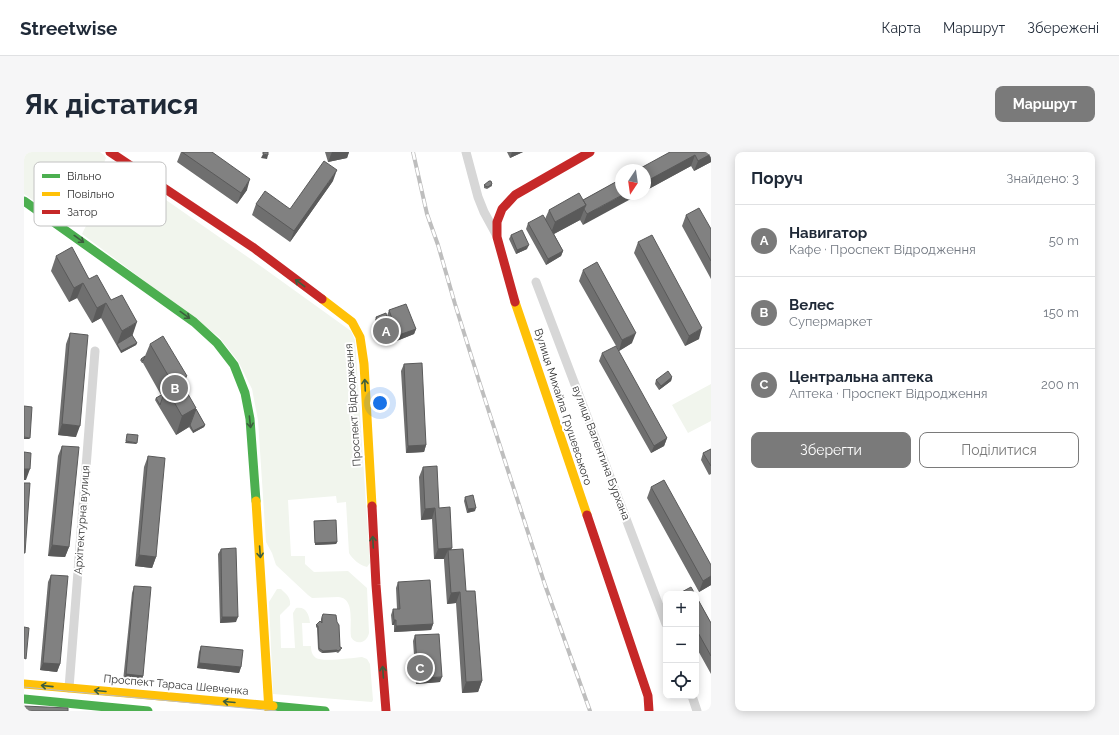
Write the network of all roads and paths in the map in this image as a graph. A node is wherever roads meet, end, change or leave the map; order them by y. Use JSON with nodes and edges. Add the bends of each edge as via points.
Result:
{"nodes":[{"id":1,"x":110,"y":152,"type":"edge"},
{"id":2,"x":466,"y":152,"type":"edge"},
{"id":3,"x":590,"y":152,"type":"edge"},
{"id":4,"x":125,"y":162,"type":"edge"},
{"id":5,"x":166,"y":189,"type":"edge"},
{"id":6,"x":24,"y":201,"type":"edge"},
{"id":7,"x":34,"y":208,"type":"edge"},
{"id":8,"x":59,"y":226,"type":"edge"},
{"id":9,"x":497,"y":237,"type":"junction"},
{"id":10,"x":536,"y":282,"type":"dead end"},
{"id":11,"x":95,"y":351,"type":"dead end"},
{"id":12,"x":663,"y":616,"type":"edge"},
{"id":13,"x":24,"y":684,"type":"edge"},
{"id":14,"x":69,"y":688,"type":"junction"},
{"id":15,"x":24,"y":699,"type":"edge"},
{"id":16,"x":693,"y":699,"type":"edge"},
{"id":17,"x":268,"y":708,"type":"edge"},
{"id":18,"x":148,"y":711,"type":"edge"},
{"id":19,"x":325,"y":711,"type":"edge"},
{"id":20,"x":386,"y":711,"type":"edge"},
{"id":21,"x":649,"y":711,"type":"edge"},
{"id":22,"x":697,"y":711,"type":"edge"}],
"edges":[{"from":4,"to":1,"type":"main road","name":"Проспект Відродження","one_way":true},
{"from":2,"to":9,"type":"street","via":[[478,197]]},
{"from":3,"to":9,"type":"main road","name":"Вулиця Михайла Грушевського","via":[[515,195],[502,209],[497,222]]},
{"from":20,"to":5,"type":"main road","name":"Проспект Відродження","one_way":true,"via":[[376,585],[364,364],[360,337],[352,322],[254,248]]},
{"from":6,"to":7,"type":"main road","one_way":true},
{"from":8,"to":17,"type":"main road","one_way":true,"via":[[194,322],[217,343],[234,365],[245,393],[250,419]]},
{"from":9,"to":21,"type":"main road","name":"Вулиця Михайла Грушевського","via":[[513,295],[648,696]]},
{"from":10,"to":12,"type":"street","name":"вулиця Валентина Бурхана"},
{"from":11,"to":14,"type":"street","name":"Архітектурна вулиця"},
{"from":14,"to":13,"type":"main road","name":"Проспект Тараса Шевченка","one_way":true},
{"from":17,"to":14,"type":"main road","name":"Проспект Тараса Шевченка","one_way":true},
{"from":15,"to":18,"type":"main road"},
{"from":16,"to":22,"type":"street"},
{"from":17,"to":19,"type":"main road","name":"Проспект Тараса Шевченка"}]}
